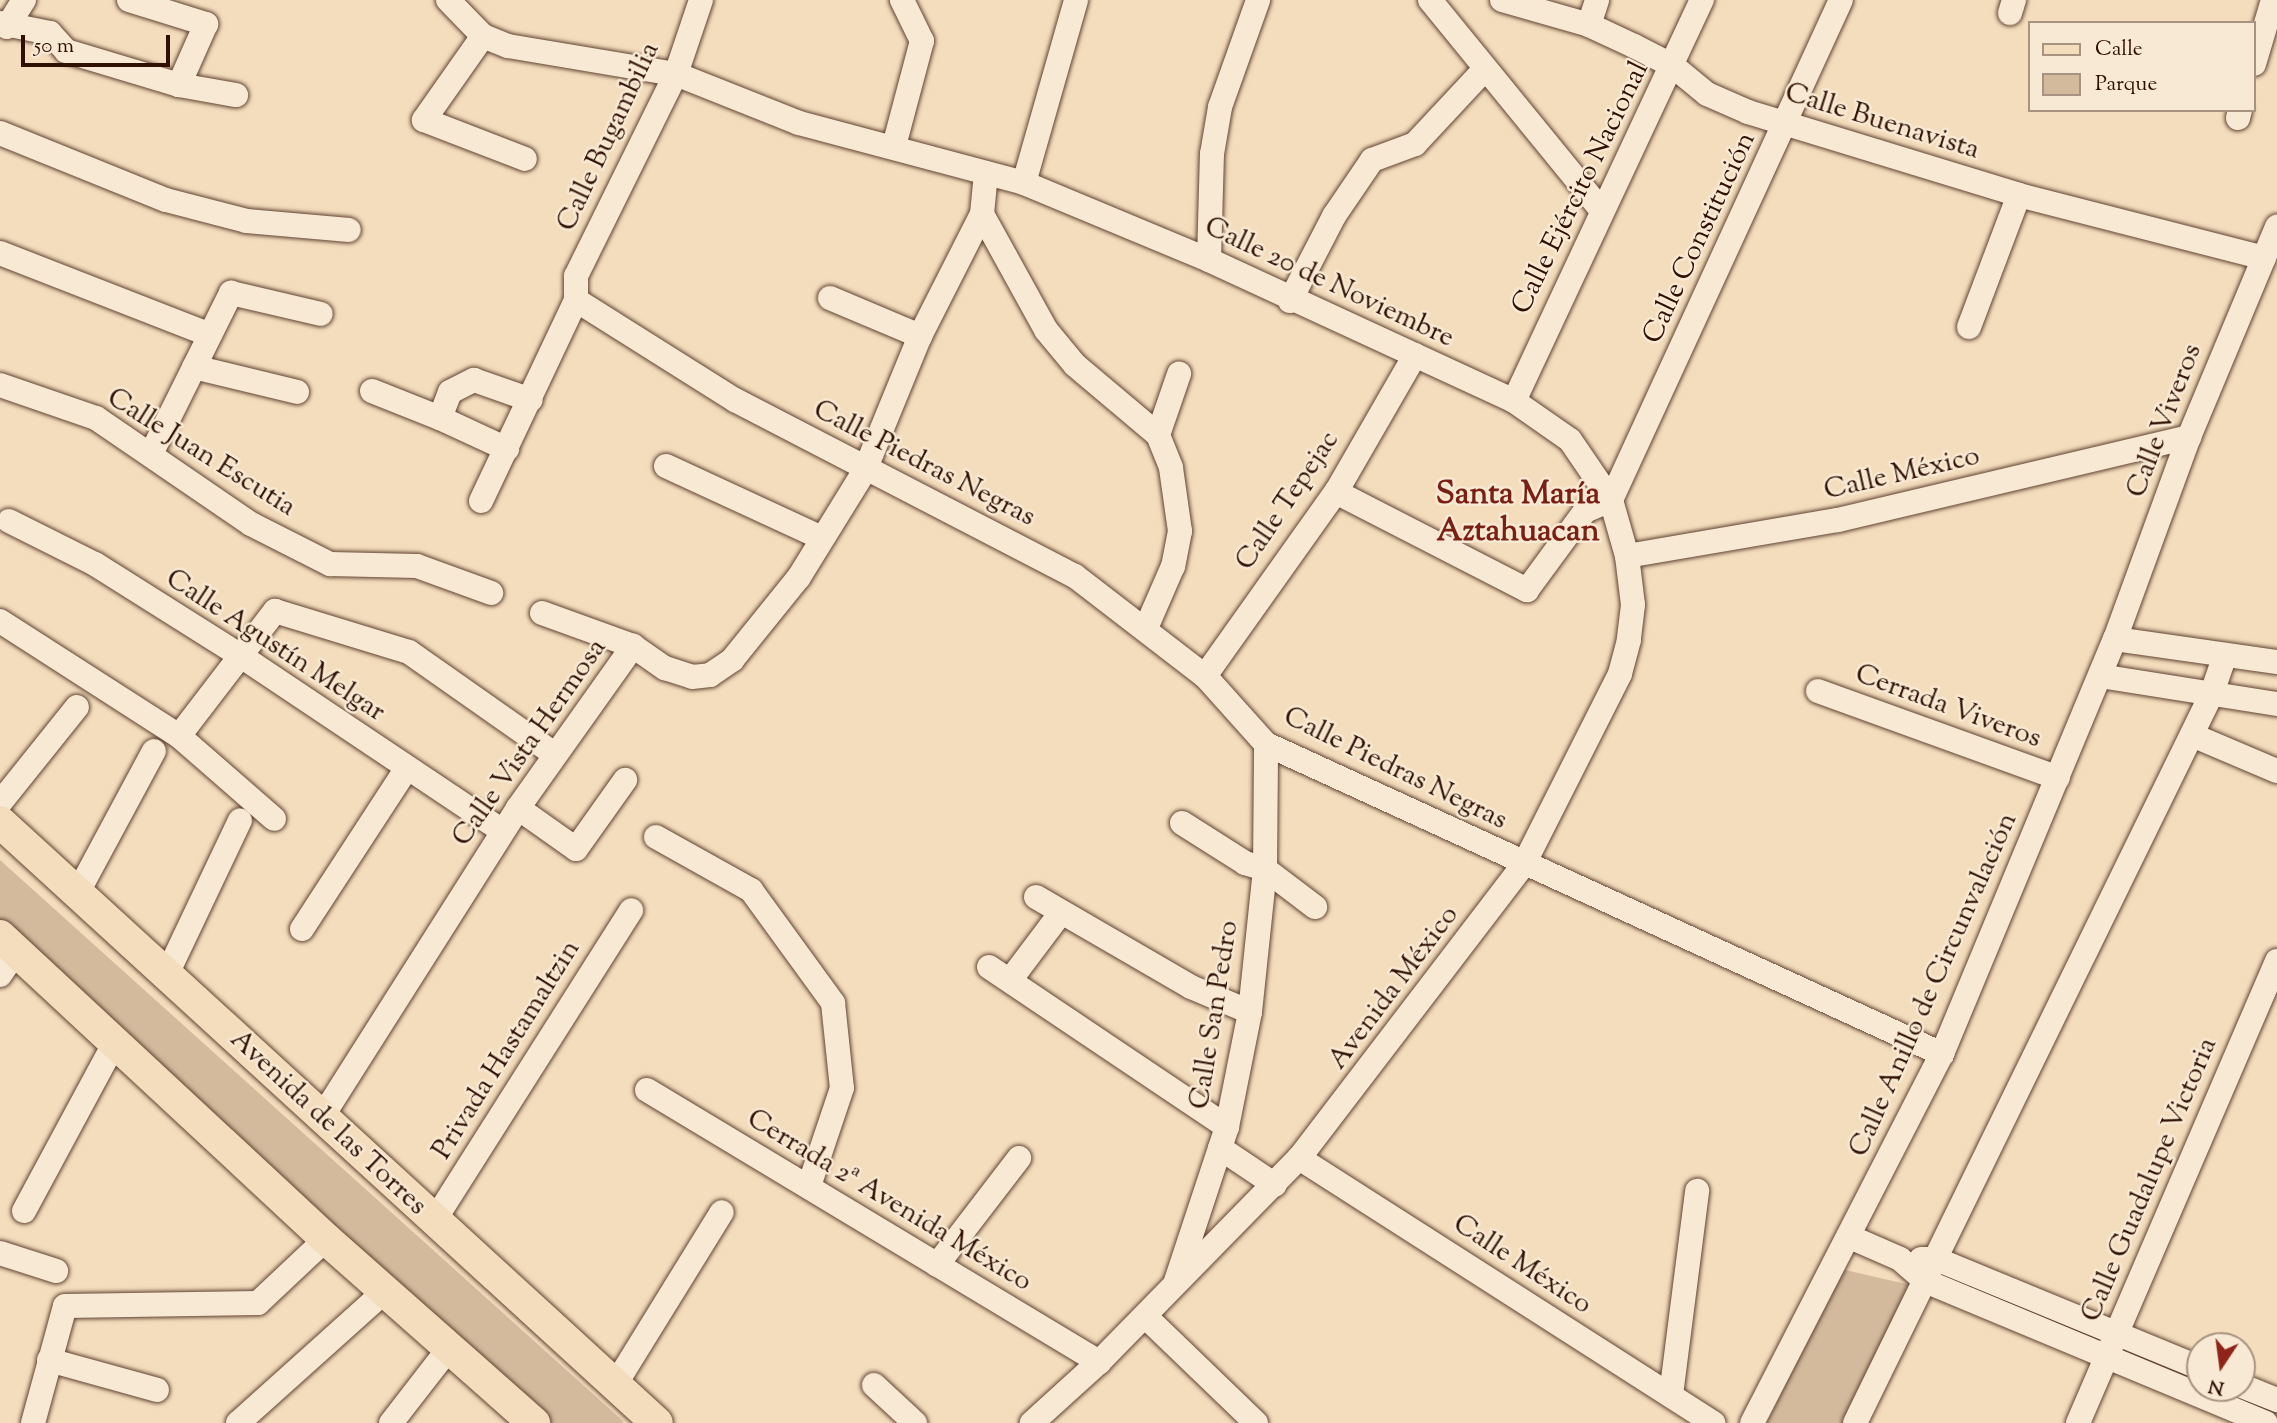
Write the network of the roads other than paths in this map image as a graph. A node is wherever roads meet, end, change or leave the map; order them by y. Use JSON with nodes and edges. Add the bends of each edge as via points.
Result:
{"nodes":[{"id":1,"x":24,"y":0,"type":"edge"},
{"id":2,"x":129,"y":0,"type":"edge"},
{"id":3,"x":447,"y":0,"type":"edge"},
{"id":4,"x":701,"y":0,"type":"edge"},
{"id":5,"x":902,"y":0,"type":"edge"},
{"id":6,"x":1076,"y":0,"type":"edge"},
{"id":7,"x":1258,"y":0,"type":"edge"},
{"id":8,"x":1430,"y":0,"type":"edge"},
{"id":9,"x":1502,"y":0,"type":"edge"},
{"id":10,"x":1597,"y":0,"type":"edge"},
{"id":11,"x":1702,"y":0,"type":"edge"},
{"id":12,"x":1841,"y":0,"type":"edge"},
{"id":13,"x":2273,"y":0,"type":"edge"},
{"id":14,"x":4,"y":25,"type":"edge"},
{"id":15,"x":1589,"y":25,"type":"junction"},
{"id":16,"x":483,"y":36,"type":"junction"},
{"id":17,"x":2256,"y":57,"type":"edge"},
{"id":18,"x":1673,"y":66,"type":"junction"},
{"id":19,"x":1484,"y":70,"type":"junction"},
{"id":20,"x":676,"y":74,"type":"junction"},
{"id":21,"x":178,"y":85,"type":"junction"},
{"id":22,"x":236,"y":95,"type":"dead end"},
{"id":23,"x":1786,"y":124,"type":"junction"},
{"id":24,"x":0,"y":133,"type":"edge"},
{"id":25,"x":894,"y":146,"type":"junction"},
{"id":26,"x":525,"y":159,"type":"dead end"},
{"id":27,"x":986,"y":173,"type":"junction"},
{"id":28,"x":1024,"y":183,"type":"junction"},
{"id":29,"x":2019,"y":195,"type":"junction"},
{"id":30,"x":1601,"y":210,"type":"junction"},
{"id":31,"x":982,"y":214,"type":"junction"},
{"id":32,"x":2277,"y":228,"type":"edge"},
{"id":33,"x":349,"y":230,"type":"dead end"},
{"id":34,"x":0,"y":253,"type":"edge"},
{"id":35,"x":2264,"y":258,"type":"junction"},
{"id":36,"x":1209,"y":260,"type":"junction"},
{"id":37,"x":830,"y":298,"type":"dead end"},
{"id":38,"x":576,"y":300,"type":"junction"},
{"id":39,"x":1290,"y":301,"type":"junction"},
{"id":40,"x":321,"y":314,"type":"dead end"},
{"id":41,"x":1969,"y":327,"type":"dead end"},
{"id":42,"x":210,"y":335,"type":"junction"},
{"id":43,"x":920,"y":336,"type":"junction"},
{"id":44,"x":1415,"y":355,"type":"junction"},
{"id":45,"x":194,"y":367,"type":"junction"},
{"id":46,"x":1179,"y":374,"type":"dead end"},
{"id":47,"x":0,"y":385,"type":"edge"},
{"id":48,"x":372,"y":391,"type":"dead end"},
{"id":49,"x":297,"y":392,"type":"dead end"},
{"id":50,"x":531,"y":400,"type":"junction"},
{"id":51,"x":1514,"y":401,"type":"junction"},
{"id":52,"x":440,"y":418,"type":"junction"},
{"id":53,"x":1158,"y":435,"type":"junction"},
{"id":54,"x":2189,"y":437,"type":"junction"},
{"id":55,"x":507,"y":449,"type":"junction"},
{"id":56,"x":152,"y":452,"type":"junction"},
{"id":57,"x":666,"y":467,"type":"dead end"},
{"id":58,"x":864,"y":470,"type":"junction"},
{"id":59,"x":1336,"y":492,"type":"junction"},
{"id":60,"x":1611,"y":500,"type":"junction"},
{"id":61,"x":481,"y":501,"type":"dead end"},
{"id":62,"x":9,"y":522,"type":"dead end"},
{"id":63,"x":822,"y":538,"type":"junction"},
{"id":64,"x":1627,"y":556,"type":"junction"},
{"id":65,"x":491,"y":593,"type":"dead end"},
{"id":66,"x":542,"y":613,"type":"dead end"},
{"id":67,"x":0,"y":621,"type":"edge"},
{"id":68,"x":1146,"y":628,"type":"junction"},
{"id":69,"x":2115,"y":639,"type":"junction"},
{"id":70,"x":633,"y":646,"type":"junction"},
{"id":71,"x":2225,"y":655,"type":"junction"},
{"id":72,"x":244,"y":658,"type":"junction"},
{"id":73,"x":2277,"y":662,"type":"edge"},
{"id":74,"x":1205,"y":676,"type":"junction"},
{"id":75,"x":2100,"y":676,"type":"junction"},
{"id":76,"x":1818,"y":691,"type":"dead end"},
{"id":77,"x":2212,"y":693,"type":"junction"},
{"id":78,"x":2277,"y":704,"type":"edge"},
{"id":79,"x":77,"y":707,"type":"dead end"},
{"id":80,"x":2192,"y":735,"type":"junction"},
{"id":81,"x":179,"y":736,"type":"junction"},
{"id":82,"x":1265,"y":744,"type":"junction"},
{"id":83,"x":154,"y":751,"type":"dead end"},
{"id":84,"x":554,"y":754,"type":"junction"},
{"id":85,"x":407,"y":768,"type":"junction"},
{"id":86,"x":2277,"y":771,"type":"edge"},
{"id":87,"x":2058,"y":778,"type":"junction"},
{"id":88,"x":625,"y":780,"type":"dead end"},
{"id":89,"x":0,"y":803,"type":"edge"},
{"id":90,"x":518,"y":808,"type":"junction"},
{"id":91,"x":274,"y":819,"type":"dead end"},
{"id":92,"x":240,"y":820,"type":"dead end"},
{"id":93,"x":0,"y":822,"type":"edge"},
{"id":94,"x":1182,"y":823,"type":"dead end"},
{"id":95,"x":502,"y":831,"type":"junction"},
{"id":96,"x":656,"y":837,"type":"dead end"},
{"id":97,"x":1524,"y":864,"type":"junction"},
{"id":98,"x":1265,"y":869,"type":"junction"},
{"id":99,"x":78,"y":892,"type":"junction"},
{"id":100,"x":1036,"y":897,"type":"dead end"},
{"id":101,"x":1315,"y":907,"type":"dead end"},
{"id":102,"x":631,"y":910,"type":"dead end"},
{"id":103,"x":1060,"y":914,"type":"junction"},
{"id":104,"x":302,"y":929,"type":"dead end"},
{"id":105,"x":5,"y":954,"type":"edge"},
{"id":106,"x":2277,"y":961,"type":"edge"},
{"id":107,"x":167,"y":974,"type":"junction"},
{"id":108,"x":1250,"y":1012,"type":"junction"},
{"id":109,"x":114,"y":1045,"type":"junction"},
{"id":110,"x":1942,"y":1054,"type":"junction"},
{"id":111,"x":647,"y":1090,"type":"dead end"},
{"id":112,"x":322,"y":1117,"type":"junction"},
{"id":113,"x":1223,"y":1137,"type":"junction"},
{"id":114,"x":1019,"y":1158,"type":"dead end"},
{"id":115,"x":1299,"y":1158,"type":"junction"},
{"id":116,"x":1275,"y":1185,"type":"junction"},
{"id":117,"x":809,"y":1186,"type":"junction"},
{"id":118,"x":1697,"y":1191,"type":"dead end"},
{"id":119,"x":24,"y":1211,"type":"dead end"},
{"id":120,"x":722,"y":1212,"type":"dead end"},
{"id":121,"x":435,"y":1221,"type":"junction"},
{"id":122,"x":1850,"y":1237,"type":"junction"},
{"id":123,"x":326,"y":1239,"type":"junction"},
{"id":124,"x":0,"y":1253,"type":"edge"},
{"id":125,"x":1900,"y":1259,"type":"junction"},
{"id":126,"x":1936,"y":1259,"type":"junction"},
{"id":127,"x":937,"y":1265,"type":"junction"},
{"id":128,"x":56,"y":1271,"type":"dead end"},
{"id":129,"x":1925,"y":1281,"type":"junction"},
{"id":130,"x":1174,"y":1288,"type":"junction"},
{"id":131,"x":385,"y":1291,"type":"junction"},
{"id":132,"x":1145,"y":1317,"type":"junction"},
{"id":133,"x":2116,"y":1332,"type":"junction"},
{"id":134,"x":450,"y":1347,"type":"junction"},
{"id":135,"x":2106,"y":1356,"type":"junction"},
{"id":136,"x":49,"y":1360,"type":"junction"},
{"id":137,"x":1100,"y":1362,"type":"junction"},
{"id":138,"x":2186,"y":1362,"type":"edge"},
{"id":139,"x":615,"y":1385,"type":"junction"},
{"id":140,"x":874,"y":1385,"type":"dead end"},
{"id":141,"x":157,"y":1390,"type":"dead end"},
{"id":142,"x":2256,"y":1392,"type":"edge"},
{"id":143,"x":1671,"y":1395,"type":"junction"},
{"id":144,"x":2277,"y":1400,"type":"edge"},
{"id":145,"x":1254,"y":1422,"type":"edge"},
{"id":146,"x":33,"y":1423,"type":"edge"},
{"id":147,"x":238,"y":1423,"type":"edge"},
{"id":148,"x":391,"y":1423,"type":"edge"},
{"id":149,"x":534,"y":1423,"type":"edge"},
{"id":150,"x":657,"y":1423,"type":"edge"},
{"id":151,"x":915,"y":1423,"type":"edge"},
{"id":152,"x":1032,"y":1423,"type":"edge"},
{"id":153,"x":1714,"y":1423,"type":"edge"},
{"id":154,"x":1752,"y":1423,"type":"edge"},
{"id":155,"x":1855,"y":1423,"type":"edge"},
{"id":156,"x":2078,"y":1423,"type":"edge"},
{"id":157,"x":2266,"y":1423,"type":"edge"}],
"edges":[{"from":1,"to":14,"type":"street"},
{"from":2,"to":21,"type":"street","via":[[206,24]]},
{"from":3,"to":16,"type":"street"},
{"from":4,"to":20,"type":"street","name":"Calle Bugambilia"},
{"from":5,"to":25,"type":"street","via":[[922,41]]},
{"from":6,"to":28,"type":"street"},
{"from":7,"to":36,"type":"street","via":[[1220,107],[1212,154]]},
{"from":8,"to":19,"type":"street"},
{"from":9,"to":15,"type":"street","name":"Calle Buenavista"},
{"from":10,"to":15,"type":"street"},
{"from":11,"to":18,"type":"street","name":"Calle Ejército Nacional"},
{"from":12,"to":23,"type":"street","name":"Calle Constitución"},
{"from":13,"to":17,"type":"street"},
{"from":14,"to":21,"type":"street","via":[[50,33],[66,51]]},
{"from":15,"to":18,"type":"street","name":"Calle Buenavista"},
{"from":16,"to":20,"type":"street","name":"Calle 20 de Noviembre","via":[[535,54]]},
{"from":16,"to":26,"type":"street","via":[[424,120]]},
{"from":18,"to":23,"type":"street","name":"Calle Buenavista","via":[[1707,94]]},
{"from":18,"to":30,"type":"street","name":"Calle Ejército Nacional"},
{"from":19,"to":30,"type":"street"},
{"from":19,"to":39,"type":"street","via":[[1415,144],[1372,160],[1334,216]]},
{"from":20,"to":25,"type":"street","name":"Calle 20 de Noviembre","via":[[799,123]]},
{"from":20,"to":38,"type":"street","name":"Calle Bugambilia","via":[[576,276]]},
{"from":21,"to":22,"type":"street"},
{"from":23,"to":29,"type":"street","name":"Calle Buenavista"},
{"from":23,"to":60,"type":"street","name":"Calle Constitución"},
{"from":24,"to":33,"type":"street","via":[[166,200],[247,221]]},
{"from":25,"to":27,"type":"street","name":"Calle 20 de Noviembre"},
{"from":27,"to":28,"type":"street","name":"Calle 20 de Noviembre"},
{"from":27,"to":31,"type":"street","name":"Calle Vista Hermosa"},
{"from":28,"to":36,"type":"street","name":"Calle 20 de Noviembre"},
{"from":29,"to":35,"type":"street","name":"Calle Buenavista"},
{"from":29,"to":41,"type":"street"},
{"from":30,"to":51,"type":"street","name":"Calle Ejército Nacional"},
{"from":31,"to":43,"type":"street","name":"Calle Vista Hermosa"},
{"from":31,"to":53,"type":"street","via":[[1046,330],[1075,365]]},
{"from":32,"to":35,"type":"street","name":"Calle Viveros"},
{"from":34,"to":42,"type":"street"},
{"from":35,"to":54,"type":"street","name":"Calle Viveros"},
{"from":36,"to":39,"type":"street","name":"Calle 20 de Noviembre"},
{"from":37,"to":43,"type":"street"},
{"from":38,"to":50,"type":"street","name":"Calle Bugambilia"},
{"from":38,"to":58,"type":"street","name":"Calle Piedras Negras","via":[[735,400]]},
{"from":39,"to":44,"type":"street","name":"Calle 20 de Noviembre"},
{"from":40,"to":42,"type":"street","via":[[231,293]]},
{"from":42,"to":45,"type":"street"},
{"from":43,"to":58,"type":"street","name":"Calle Vista Hermosa"},
{"from":44,"to":51,"type":"street","name":"Calle 20 de Noviembre"},
{"from":44,"to":59,"type":"street","name":"Calle Tepejac"},
{"from":45,"to":49,"type":"street"},
{"from":45,"to":56,"type":"street"},
{"from":46,"to":53,"type":"street"},
{"from":47,"to":56,"type":"street","name":"Calle Juan Escutia","via":[[96,418]]},
{"from":48,"to":52,"type":"street"},
{"from":50,"to":52,"type":"street","via":[[474,380],[450,392]]},
{"from":50,"to":55,"type":"street","name":"Calle Bugambilia"},
{"from":51,"to":60,"type":"street","name":"Calle 20 de Noviembre","via":[[1570,440]]},
{"from":52,"to":55,"type":"street"},
{"from":53,"to":68,"type":"street","via":[[1179,500],[1180,531],[1173,566]]},
{"from":54,"to":64,"type":"street","name":"Calle México","via":[[1838,520]]},
{"from":54,"to":69,"type":"street","name":"Calle Viveros"},
{"from":55,"to":61,"type":"street","name":"Calle Bugambilia"},
{"from":56,"to":65,"type":"street","name":"Calle Juan Escutia","via":[[251,524],[330,564],[417,566]]},
{"from":57,"to":63,"type":"street"},
{"from":58,"to":63,"type":"street","name":"Calle Vista Hermosa"},
{"from":58,"to":68,"type":"street","name":"Calle Piedras Negras","via":[[1075,576]]},
{"from":59,"to":60,"type":"street","via":[[1527,590],[1585,511]]},
{"from":59,"to":74,"type":"street","name":"Calle Tepejac"},
{"from":60,"to":64,"type":"street","name":"Avenida México"},
{"from":62,"to":72,"type":"street","name":"Calle Agustín Melgar","via":[[96,565]]},
{"from":63,"to":70,"type":"street","name":"Calle Vista Hermosa","via":[[799,577],[732,660],[710,675],[692,677],[665,668]]},
{"from":64,"to":97,"type":"street","name":"Avenida México","via":[[1633,605],[1620,674]]},
{"from":66,"to":70,"type":"street"},
{"from":67,"to":81,"type":"street"},
{"from":68,"to":74,"type":"street","name":"Calle Piedras Negras"},
{"from":69,"to":71,"type":"street"},
{"from":69,"to":75,"type":"street","name":"Calle Anillo de Circunvalación"},
{"from":70,"to":84,"type":"street","name":"Calle Vista Hermosa"},
{"from":71,"to":73,"type":"street"},
{"from":71,"to":77,"type":"street"},
{"from":72,"to":81,"type":"street"},
{"from":72,"to":84,"type":"street","via":[[275,611],[409,652]]},
{"from":72,"to":85,"type":"street","name":"Calle Agustín Melgar"},
{"from":74,"to":82,"type":"street","name":"Calle Piedras Negras"},
{"from":75,"to":77,"type":"street"},
{"from":75,"to":87,"type":"street","name":"Calle Anillo de Circunvalación"},
{"from":76,"to":87,"type":"street","name":"Cerrada Viveros"},
{"from":77,"to":78,"type":"street"},
{"from":77,"to":80,"type":"street"},
{"from":79,"to":89,"type":"street"},
{"from":80,"to":86,"type":"street"},
{"from":80,"to":126,"type":"street"},
{"from":81,"to":91,"type":"street"},
{"from":82,"to":97,"type":"street","name":"Calle Piedras Negras"},
{"from":82,"to":98,"type":"street","name":"Calle San Pedro"},
{"from":83,"to":99,"type":"street"},
{"from":84,"to":90,"type":"street","name":"Calle Vista Hermosa"},
{"from":85,"to":95,"type":"street","name":"Calle Agustín Melgar"},
{"from":85,"to":104,"type":"street"},
{"from":87,"to":110,"type":"street","name":"Calle Anillo de Circunvalación"},
{"from":88,"to":90,"type":"street","via":[[576,849]]},
{"from":90,"to":95,"type":"street","name":"Calle Vista Hermosa"},
{"from":92,"to":107,"type":"street"},
{"from":93,"to":99,"type":"main road","name":"Avenida de las Torres"},
{"from":94,"to":98,"type":"street","via":[[1245,863]]},
{"from":95,"to":112,"type":"street","name":"Calle Vista Hermosa"},
{"from":96,"to":117,"type":"street","via":[[751,890],[833,1003],[842,1088]]},
{"from":97,"to":110,"type":"street","name":"Calle Piedras Negras"},
{"from":97,"to":115,"type":"street","name":"Avenida México"},
{"from":98,"to":101,"type":"street"},
{"from":98,"to":108,"type":"street","name":"Calle San Pedro"},
{"from":99,"to":107,"type":"main road","name":"Avenida de las Torres"},
{"from":100,"to":103,"type":"street"},
{"from":102,"to":121,"type":"street","name":"Privada Hastamaltzin"},
{"from":103,"to":108,"type":"street","via":[[1191,987]]},
{"from":103,"to":113,"type":"street","via":[[1000,973]]},
{"from":105,"to":109,"type":"main road"},
{"from":106,"to":133,"type":"street","name":"Calle Guadalupe Victoria"},
{"from":107,"to":112,"type":"main road","name":"Avenida de las Torres"},
{"from":108,"to":113,"type":"street","name":"Calle San Pedro"},
{"from":109,"to":119,"type":"street"},
{"from":109,"to":123,"type":"main road"},
{"from":110,"to":122,"type":"street","name":"Calle Anillo de Circunvalación"},
{"from":111,"to":117,"type":"street","name":"Cerrada 2ª Avenida México"},
{"from":112,"to":121,"type":"main road","name":"Avenida de las Torres"},
{"from":113,"to":116,"type":"street"},
{"from":113,"to":130,"type":"street","name":"Calle San Pedro"},
{"from":114,"to":127,"type":"street"},
{"from":115,"to":116,"type":"street","name":"Avenida México"},
{"from":115,"to":143,"type":"street","name":"Calle México"},
{"from":116,"to":130,"type":"street","name":"Avenida México"},
{"from":117,"to":127,"type":"street","name":"Cerrada 2ª Avenida México"},
{"from":118,"to":143,"type":"street"},
{"from":120,"to":139,"type":"street"},
{"from":121,"to":139,"type":"main road","name":"Avenida de las Torres"},
{"from":122,"to":125,"type":"street"},
{"from":122,"to":154,"type":"street","name":"Calle Anillo de Circunvalación"},
{"from":123,"to":131,"type":"main road"},
{"from":123,"to":136,"type":"street","via":[[258,1303],[65,1306]]},
{"from":124,"to":128,"type":"street"},
{"from":125,"to":126,"type":"street"},
{"from":125,"to":129,"type":"street"},
{"from":126,"to":129,"type":"street"},
{"from":126,"to":133,"type":"street"},
{"from":127,"to":137,"type":"street","name":"Cerrada 2ª Avenida México"},
{"from":129,"to":135,"type":"street"},
{"from":129,"to":155,"type":"street"},
{"from":130,"to":132,"type":"street","name":"Avenida México"},
{"from":131,"to":134,"type":"main road"},
{"from":131,"to":147,"type":"street"},
{"from":132,"to":137,"type":"street","name":"Avenida México"},
{"from":132,"to":145,"type":"street"},
{"from":133,"to":135,"type":"street","name":"Calle Guadalupe Victoria"},
{"from":133,"to":138,"type":"street"},
{"from":134,"to":148,"type":"street"},
{"from":134,"to":149,"type":"main road"},
{"from":135,"to":156,"type":"street","name":"Calle Guadalupe Victoria"},
{"from":135,"to":157,"type":"street"},
{"from":136,"to":141,"type":"street"},
{"from":136,"to":146,"type":"street"},
{"from":137,"to":152,"type":"street","name":"Avenida México"},
{"from":139,"to":150,"type":"main road","name":"Avenida de las Torres"},
{"from":140,"to":151,"type":"street"},
{"from":142,"to":144,"type":"street"},
{"from":143,"to":153,"type":"street","name":"Calle México"}]}
